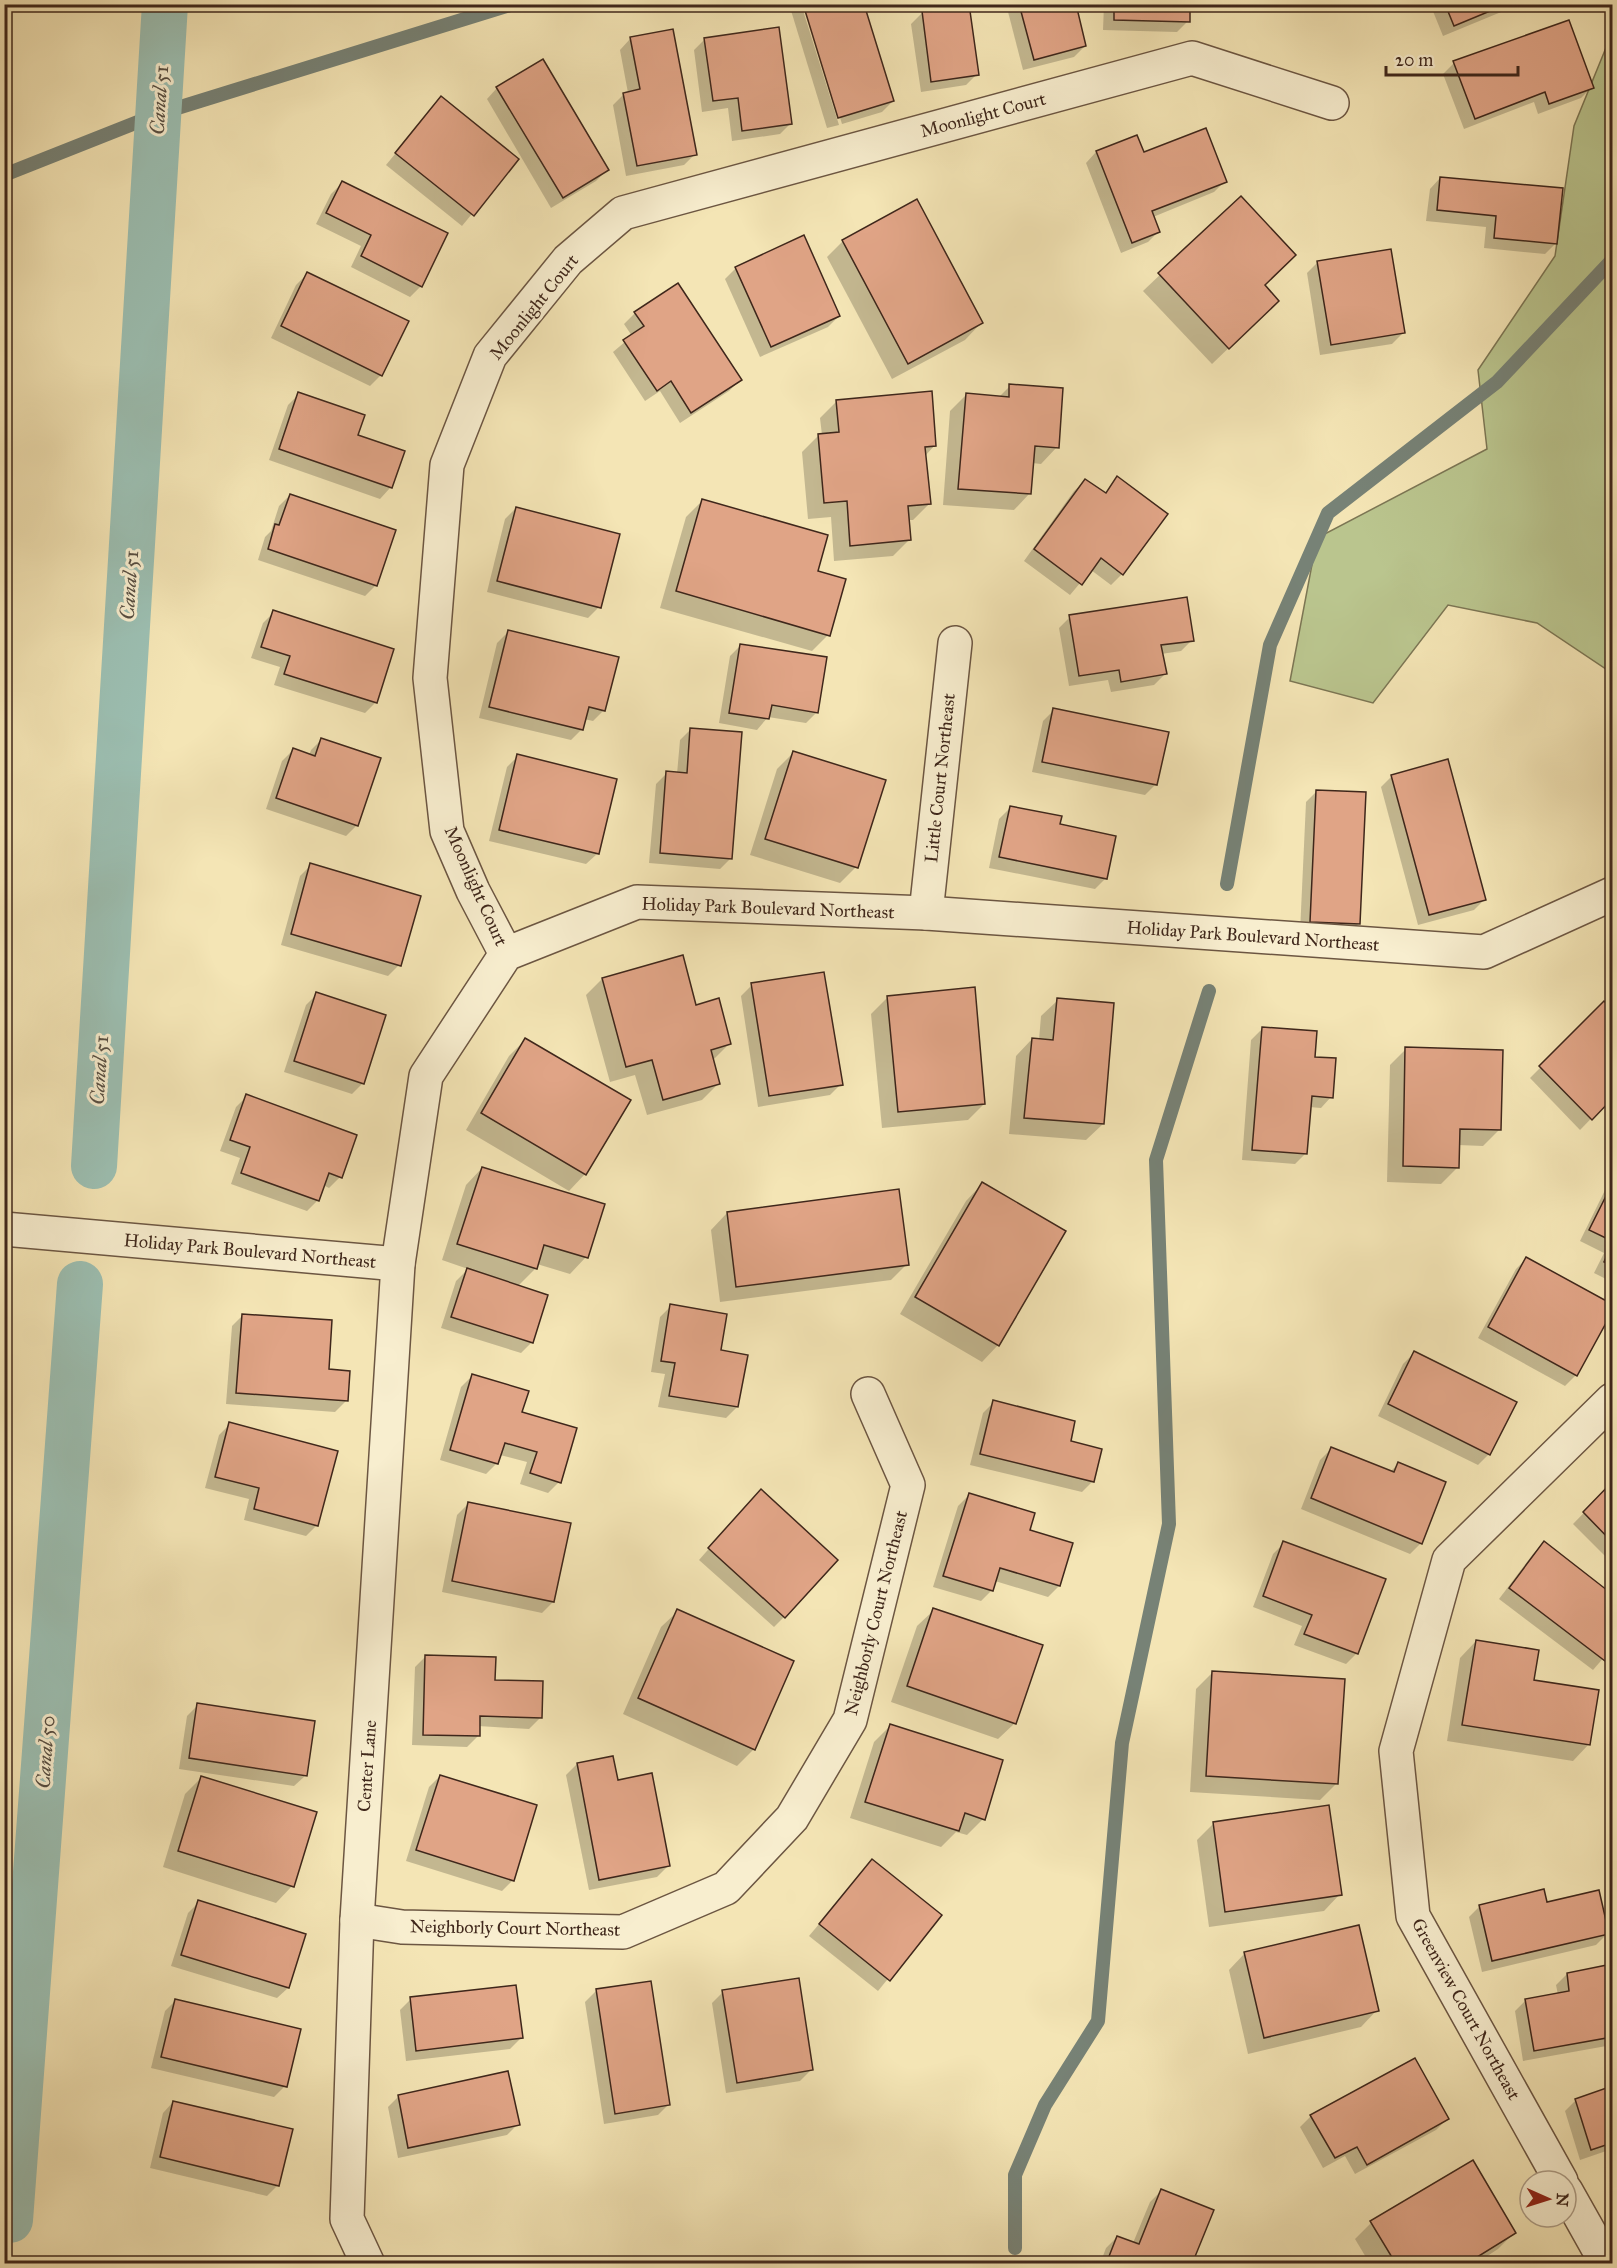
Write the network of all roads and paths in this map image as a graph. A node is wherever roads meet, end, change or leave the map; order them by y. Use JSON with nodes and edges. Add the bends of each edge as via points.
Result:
{"nodes":[{"id":1,"x":1332,"y":103,"type":"dead end"},
{"id":2,"x":955,"y":643,"type":"dead end"},
{"id":3,"x":1612,"y":894,"type":"edge"},
{"id":4,"x":926,"y":913,"type":"junction"},
{"id":5,"x":506,"y":954,"type":"junction"},
{"id":6,"x":4,"y":1229,"type":"edge"},
{"id":7,"x":398,"y":1264,"type":"junction"},
{"id":8,"x":868,"y":1394,"type":"dead end"},
{"id":9,"x":1612,"y":1400,"type":"edge"},
{"id":10,"x":357,"y":1920,"type":"junction"},
{"id":11,"x":1553,"y":2169,"type":"edge"},
{"id":12,"x":1578,"y":2212,"type":"edge"},
{"id":13,"x":368,"y":2264,"type":"edge"},
{"id":14,"x":1607,"y":2264,"type":"edge"}],
"edges":[{"from":1,"to":5,"type":"street","name":"Moonlight Court","via":[[1192,58],[623,213],[568,260],[490,356],[447,465],[430,678],[447,831]]},
{"from":2,"to":4,"type":"street","name":"Little Court Northeast"},
{"from":3,"to":4,"type":"street","name":"Holiday Park Boulevard Northeast","via":[[1484,952]]},
{"from":4,"to":5,"type":"street","name":"Holiday Park Boulevard Northeast","via":[[636,902]]},
{"from":5,"to":7,"type":"street","name":"Holiday Park Boulevard Northeast","via":[[426,1076]]},
{"from":6,"to":7,"type":"street","name":"Holiday Park Boulevard Northeast"},
{"from":7,"to":10,"type":"street","name":"Center Lane"},
{"from":8,"to":10,"type":"street","name":"Neighborly Court Northeast","via":[[908,1485],[850,1720],[792,1818],[726,1888],[623,1932],[402,1927]]},
{"from":9,"to":11,"type":"street","name":"Greenview Court Northeast","via":[[1449,1560],[1396,1751],[1413,1916]]},
{"from":10,"to":13,"type":"street","name":"Center Lane","via":[[346,2219]]},
{"from":12,"to":14,"type":"street"}]}
